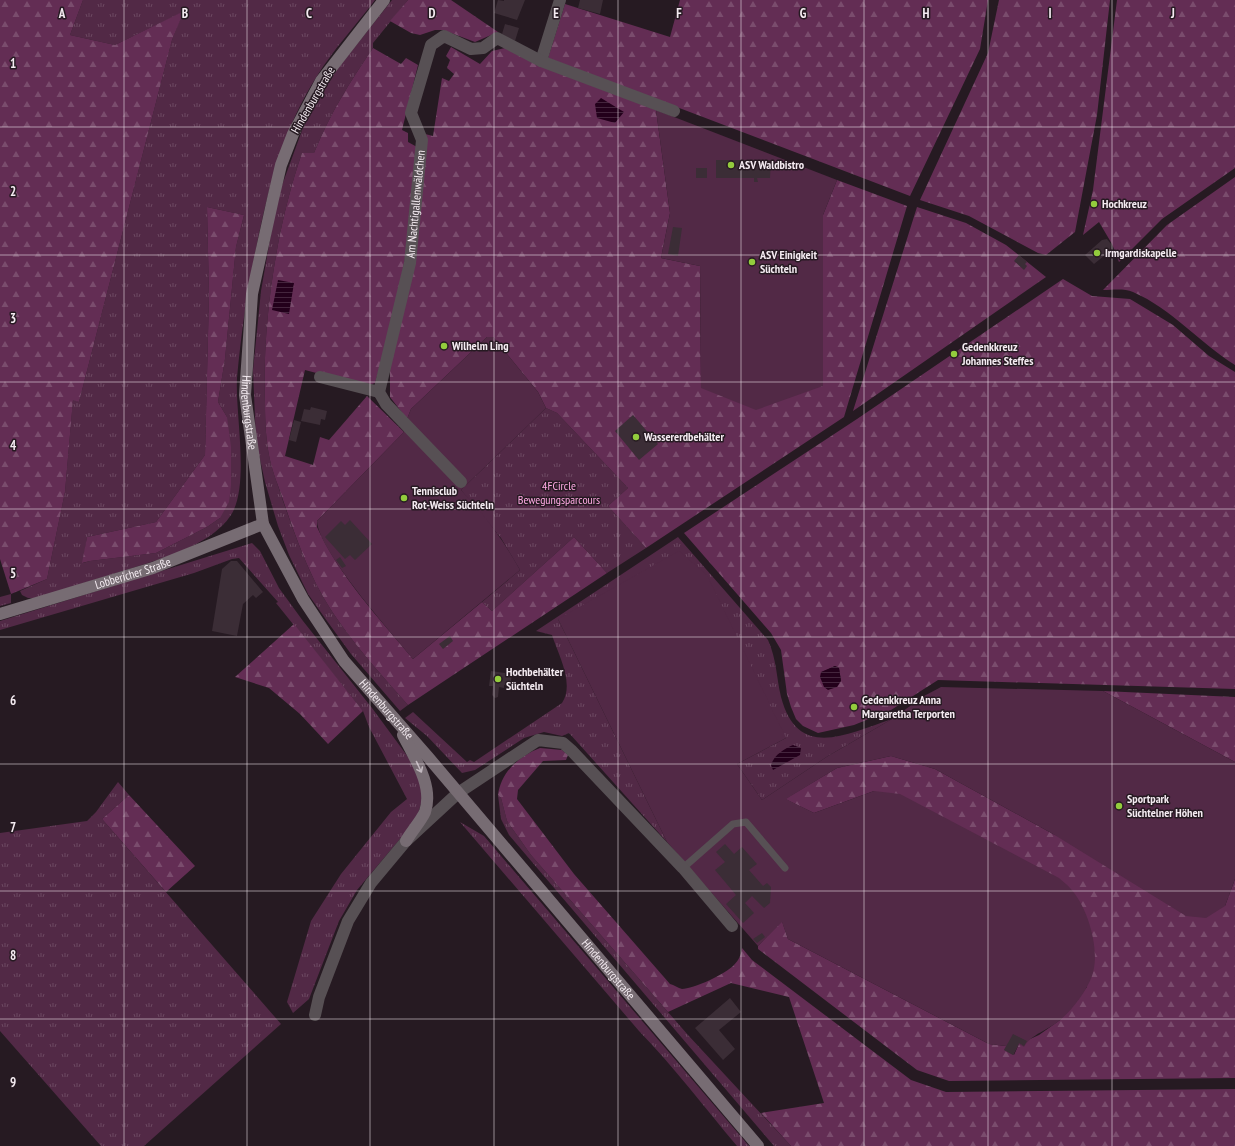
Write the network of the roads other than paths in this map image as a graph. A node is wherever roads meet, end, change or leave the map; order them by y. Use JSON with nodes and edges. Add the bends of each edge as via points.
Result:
{"nodes":[{"id":1,"x":384,"y":0,"type":"edge"},
{"id":2,"x":560,"y":0,"type":"edge"},
{"id":3,"x":541,"y":61,"type":"junction"},
{"id":4,"x":674,"y":112,"type":"dead end"},
{"id":5,"x":320,"y":377,"type":"dead end"},
{"id":6,"x":379,"y":392,"type":"junction"},
{"id":7,"x":461,"y":482,"type":"dead end"},
{"id":8,"x":263,"y":524,"type":"junction"},
{"id":9,"x":0,"y":614,"type":"edge"},
{"id":10,"x":395,"y":720,"type":"junction"},
{"id":11,"x":458,"y":793,"type":"junction"},
{"id":12,"x":406,"y":841,"type":"junction"},
{"id":13,"x":683,"y":868,"type":"junction"},
{"id":14,"x":785,"y":868,"type":"dead end"},
{"id":15,"x":732,"y":926,"type":"dead end"},
{"id":16,"x":315,"y":1015,"type":"dead end"},
{"id":17,"x":758,"y":1146,"type":"edge"}],
"edges":[{"from":1,"to":8,"type":"main road","name":"Hindenburgstraße","via":[[321,81],[292,134],[273,199],[252,294],[245,395]]},
{"from":2,"to":3,"type":"street"},
{"from":3,"to":4,"type":"street","name":"Am Nachtigallenwäldchen"},
{"from":3,"to":6,"type":"street","name":"Am Nachtigallenwäldchen","via":[[496,38],[483,48],[472,49],[444,36],[431,45],[411,113],[422,140],[410,263]]},
{"from":5,"to":6,"type":"street"},
{"from":6,"to":7,"type":"street","via":[[386,404]]},
{"from":8,"to":9,"type":"main road","name":"Lobbericher Straße","via":[[152,568]]},
{"from":8,"to":10,"type":"main road","name":"Hindenburgstraße","via":[[303,599],[344,661]]},
{"from":10,"to":11,"type":"main road","name":"Hindenburgstraße"},
{"from":10,"to":12,"type":"main road","one_way":true,"via":[[421,772],[426,791],[425,812]]},
{"from":11,"to":12,"type":"street"},
{"from":11,"to":13,"type":"street","via":[[538,740],[563,743]]},
{"from":11,"to":17,"type":"main road","name":"Hindenburgstraße"},
{"from":12,"to":16,"type":"street","via":[[371,883],[348,921],[319,997]]},
{"from":13,"to":14,"type":"lane","via":[[733,824],[746,822]]},
{"from":13,"to":15,"type":"street"}]}
